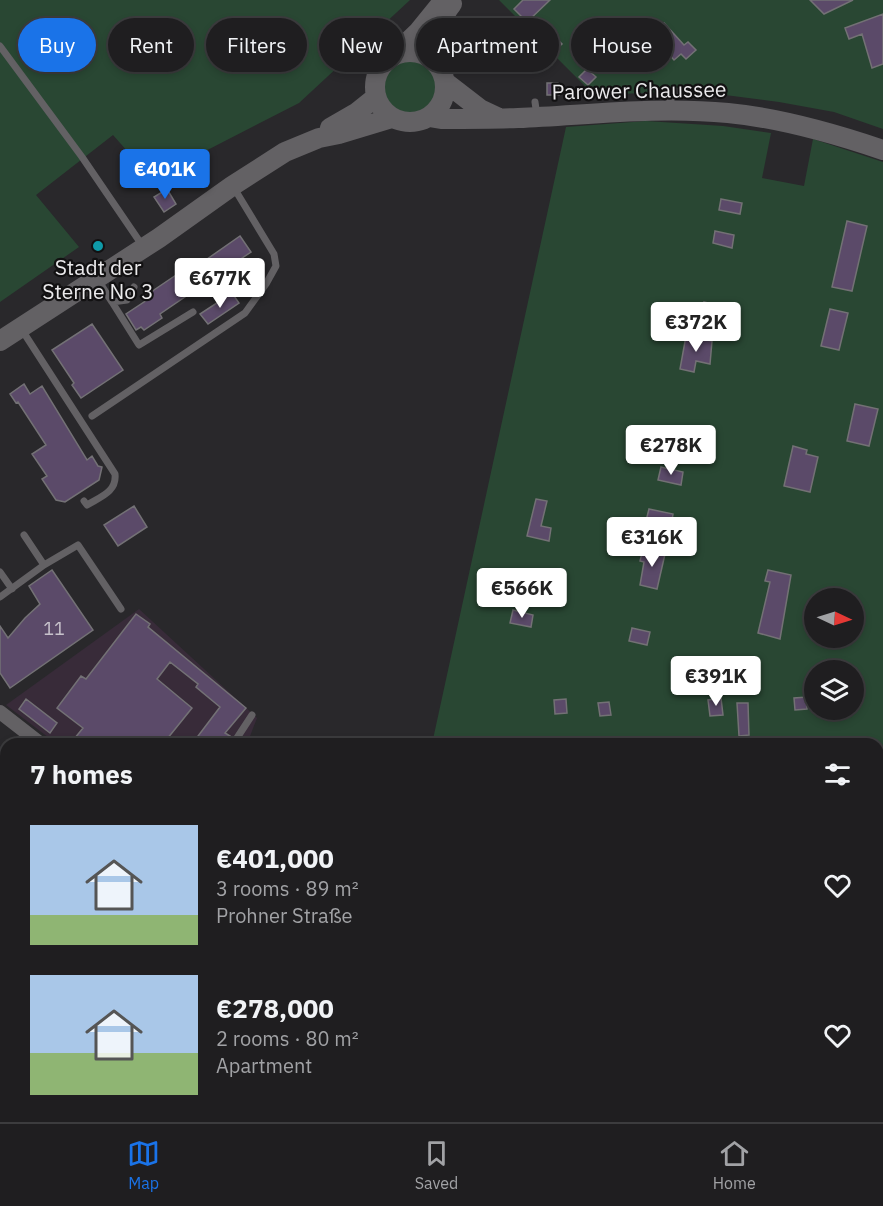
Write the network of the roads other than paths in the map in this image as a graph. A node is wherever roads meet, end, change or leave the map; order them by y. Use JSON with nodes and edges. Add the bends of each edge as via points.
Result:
{"nodes":[{"id":1,"x":444,"y":0,"type":"edge"},
{"id":2,"x":455,"y":0,"type":"edge"},
{"id":3,"x":443,"y":18,"type":"edge"},
{"id":4,"x":404,"y":45,"type":"edge"},
{"id":5,"x":0,"y":46,"type":"edge"},
{"id":6,"x":377,"y":72,"type":"edge"},
{"id":7,"x":441,"y":72,"type":"edge"},
{"id":8,"x":445,"y":82,"type":"junction"},
{"id":9,"x":676,"y":91,"type":"dead end"},
{"id":10,"x":376,"y":97,"type":"junction"},
{"id":11,"x":665,"y":110,"type":"junction"},
{"id":12,"x":429,"y":117,"type":"junction"},
{"id":13,"x":498,"y":117,"type":"junction"},
{"id":14,"x":392,"y":118,"type":"junction"},
{"id":15,"x":319,"y":138,"type":"junction"},
{"id":16,"x":883,"y":150,"type":"edge"},
{"id":17,"x":232,"y":186,"type":"junction"},
{"id":18,"x":143,"y":247,"type":"junction"},
{"id":19,"x":96,"y":277,"type":"junction"},
{"id":20,"x":134,"y":287,"type":"dead end"},
{"id":21,"x":112,"y":302,"type":"junction"},
{"id":22,"x":193,"y":312,"type":"dead end"},
{"id":23,"x":21,"y":327,"type":"junction"},
{"id":24,"x":0,"y":341,"type":"edge"},
{"id":25,"x":92,"y":416,"type":"dead end"},
{"id":26,"x":84,"y":501,"type":"dead end"},
{"id":27,"x":24,"y":535,"type":"dead end"},
{"id":28,"x":44,"y":565,"type":"junction"},
{"id":29,"x":0,"y":572,"type":"edge"},
{"id":30,"x":12,"y":589,"type":"junction"},
{"id":31,"x":0,"y":597,"type":"edge"},
{"id":32,"x":121,"y":609,"type":"dead end"},
{"id":33,"x":0,"y":712,"type":"edge"},
{"id":34,"x":252,"y":715,"type":"dead end"},
{"id":35,"x":32,"y":738,"type":"edge"},
{"id":36,"x":237,"y":738,"type":"edge"}],
"edges":[{"from":1,"to":4,"type":"main road"},
{"from":2,"to":3,"type":"main road"},
{"from":5,"to":18,"type":"lane"},
{"from":6,"to":10,"type":"main road"},
{"from":7,"to":8,"type":"main road"},
{"from":8,"to":12,"type":"main road","via":[[444,98]]},
{"from":8,"to":13,"type":"main road","via":[[480,109]]},
{"from":9,"to":11,"type":"lane"},
{"from":10,"to":14,"type":"main road"},
{"from":10,"to":15,"type":"main road"},
{"from":11,"to":13,"type":"main road","name":"Parower Chaussee","via":[[536,109]]},
{"from":11,"to":16,"type":"main road","name":"Parower Chaussee","via":[[728,113],[788,122]]},
{"from":12,"to":13,"type":"main road","name":"Parower Chaussee"},
{"from":12,"to":14,"type":"main road","name":"Parower Chaussee","via":[[411,123]]},
{"from":14,"to":15,"type":"main road"},
{"from":15,"to":17,"type":"main road","via":[[285,152]]},
{"from":17,"to":18,"type":"main road"},
{"from":17,"to":25,"type":"lane","via":[[274,254],[276,266],[266,284],[245,313]]},
{"from":18,"to":19,"type":"main road"},
{"from":19,"to":21,"type":"lane"},
{"from":19,"to":23,"type":"main road"},
{"from":20,"to":21,"type":"lane","via":[[127,300]]},
{"from":21,"to":22,"type":"lane","via":[[139,345]]},
{"from":23,"to":24,"type":"main road"},
{"from":23,"to":26,"type":"lane","via":[[115,474],[115,486],[109,492],[87,505]]},
{"from":27,"to":28,"type":"lane"},
{"from":28,"to":30,"type":"lane"},
{"from":28,"to":32,"type":"lane","via":[[78,544]]},
{"from":29,"to":30,"type":"lane"},
{"from":30,"to":31,"type":"lane"},
{"from":33,"to":35,"type":"street"},
{"from":34,"to":36,"type":"lane"}]}
